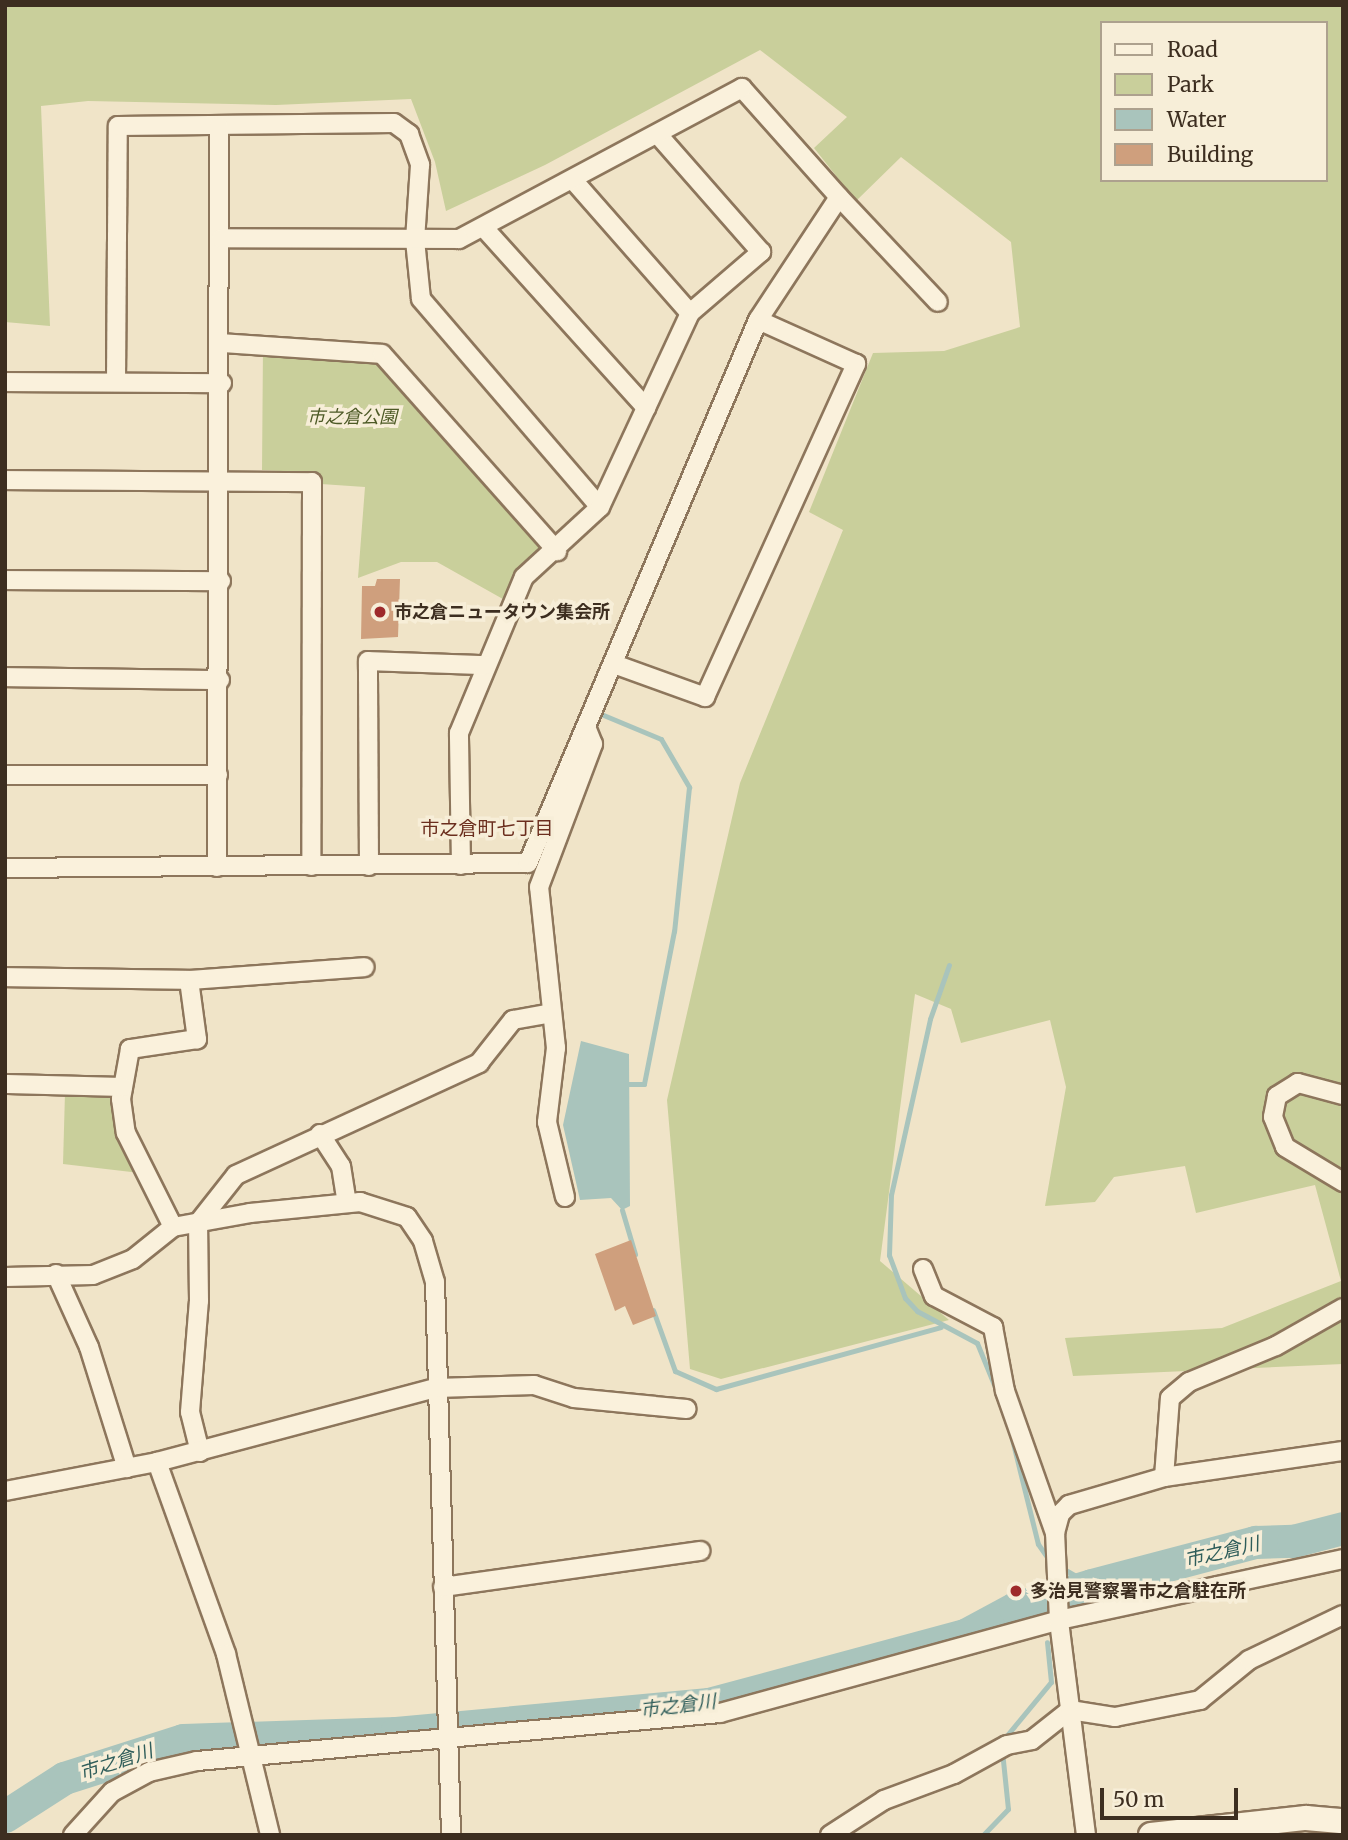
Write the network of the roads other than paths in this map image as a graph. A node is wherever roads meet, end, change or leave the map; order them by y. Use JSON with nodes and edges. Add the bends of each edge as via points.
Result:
{"nodes":[{"id":1,"x":219,"y":126,"type":"junction"},
{"id":2,"x":659,"y":136,"type":"junction"},
{"id":3,"x":573,"y":180,"type":"junction"},
{"id":4,"x":839,"y":197,"type":"junction"},
{"id":5,"x":485,"y":229,"type":"junction"},
{"id":6,"x":221,"y":239,"type":"junction"},
{"id":7,"x":415,"y":240,"type":"junction"},
{"id":8,"x":938,"y":302,"type":"dead end"},
{"id":9,"x":690,"y":313,"type":"junction"},
{"id":10,"x":758,"y":320,"type":"junction"},
{"id":11,"x":221,"y":343,"type":"junction"},
{"id":12,"x":116,"y":381,"type":"junction"},
{"id":13,"x":5,"y":382,"type":"edge"},
{"id":14,"x":222,"y":383,"type":"junction"},
{"id":15,"x":646,"y":408,"type":"junction"},
{"id":16,"x":5,"y":480,"type":"edge"},
{"id":17,"x":221,"y":480,"type":"junction"},
{"id":18,"x":600,"y":507,"type":"junction"},
{"id":19,"x":557,"y":551,"type":"junction"},
{"id":20,"x":5,"y":580,"type":"edge"},
{"id":21,"x":221,"y":581,"type":"junction"},
{"id":22,"x":614,"y":664,"type":"junction"},
{"id":23,"x":485,"y":665,"type":"junction"},
{"id":24,"x":5,"y":677,"type":"edge"},
{"id":25,"x":220,"y":680,"type":"junction"},
{"id":26,"x":586,"y":727,"type":"junction"},
{"id":27,"x":5,"y":775,"type":"edge"},
{"id":28,"x":218,"y":775,"type":"junction"},
{"id":29,"x":461,"y":865,"type":"junction"},
{"id":30,"x":311,"y":866,"type":"junction"},
{"id":31,"x":369,"y":866,"type":"junction"},
{"id":32,"x":217,"y":867,"type":"junction"},
{"id":33,"x":5,"y":869,"type":"edge"},
{"id":34,"x":365,"y":967,"type":"dead end"},
{"id":35,"x":5,"y":977,"type":"edge"},
{"id":36,"x":189,"y":980,"type":"junction"},
{"id":37,"x":551,"y":1013,"type":"junction"},
{"id":38,"x":6,"y":1084,"type":"edge"},
{"id":39,"x":123,"y":1087,"type":"junction"},
{"id":40,"x":1343,"y":1095,"type":"edge"},
{"id":41,"x":320,"y":1134,"type":"junction"},
{"id":42,"x":1343,"y":1182,"type":"edge"},
{"id":43,"x":565,"y":1197,"type":"dead end"},
{"id":44,"x":347,"y":1202,"type":"junction"},
{"id":45,"x":198,"y":1223,"type":"junction"},
{"id":46,"x":173,"y":1227,"type":"junction"},
{"id":47,"x":923,"y":1269,"type":"dead end"},
{"id":48,"x":56,"y":1275,"type":"junction"},
{"id":49,"x":5,"y":1277,"type":"edge"},
{"id":50,"x":1343,"y":1308,"type":"edge"},
{"id":51,"x":436,"y":1388,"type":"junction"},
{"id":52,"x":685,"y":1409,"type":"dead end"},
{"id":53,"x":1343,"y":1451,"type":"edge"},
{"id":54,"x":200,"y":1452,"type":"junction"},
{"id":55,"x":158,"y":1462,"type":"junction"},
{"id":56,"x":127,"y":1468,"type":"junction"},
{"id":57,"x":1164,"y":1477,"type":"junction"},
{"id":58,"x":5,"y":1491,"type":"edge"},
{"id":59,"x":1055,"y":1533,"type":"junction"},
{"id":60,"x":700,"y":1551,"type":"dead end"},
{"id":61,"x":1343,"y":1559,"type":"edge"},
{"id":62,"x":443,"y":1587,"type":"junction"},
{"id":63,"x":1343,"y":1615,"type":"edge"},
{"id":64,"x":1059,"y":1620,"type":"junction"},
{"id":65,"x":1070,"y":1710,"type":"junction"},
{"id":66,"x":449,"y":1740,"type":"junction"},
{"id":67,"x":250,"y":1752,"type":"junction"},
{"id":68,"x":1343,"y":1821,"type":"edge"},
{"id":69,"x":1220,"y":1831,"type":"edge"},
{"id":70,"x":73,"y":1835,"type":"edge"},
{"id":71,"x":270,"y":1835,"type":"edge"},
{"id":72,"x":451,"y":1835,"type":"edge"},
{"id":73,"x":830,"y":1835,"type":"edge"},
{"id":74,"x":1086,"y":1835,"type":"edge"},
{"id":75,"x":1151,"y":1835,"type":"edge"}],
"edges":[{"from":1,"to":6,"type":"street"},
{"from":1,"to":7,"type":"street","via":[[394,123],[409,134],[420,164]]},
{"from":1,"to":12,"type":"street","via":[[118,126]]},
{"from":2,"to":3,"type":"street"},
{"from":2,"to":4,"type":"street","via":[[741,88]]},
{"from":2,"to":9,"type":"street","via":[[761,252]]},
{"from":3,"to":5,"type":"street"},
{"from":3,"to":9,"type":"street"},
{"from":4,"to":8,"type":"street"},
{"from":4,"to":10,"type":"street"},
{"from":5,"to":7,"type":"street","via":[[458,239]]},
{"from":5,"to":15,"type":"street"},
{"from":6,"to":7,"type":"street"},
{"from":6,"to":11,"type":"street"},
{"from":7,"to":18,"type":"street","via":[[421,299]]},
{"from":9,"to":15,"type":"street"},
{"from":10,"to":22,"type":"street"},
{"from":10,"to":22,"type":"street","via":[[856,364],[705,697]]},
{"from":11,"to":14,"type":"street"},
{"from":11,"to":19,"type":"street","via":[[382,354]]},
{"from":12,"to":13,"type":"street"},
{"from":12,"to":14,"type":"street"},
{"from":14,"to":17,"type":"street"},
{"from":15,"to":18,"type":"street"},
{"from":16,"to":17,"type":"street"},
{"from":17,"to":21,"type":"street"},
{"from":17,"to":30,"type":"street","via":[[312,482]]},
{"from":18,"to":19,"type":"street"},
{"from":19,"to":23,"type":"street","via":[[524,577]]},
{"from":20,"to":21,"type":"street"},
{"from":21,"to":25,"type":"street"},
{"from":22,"to":26,"type":"street"},
{"from":23,"to":29,"type":"street","via":[[459,733]]},
{"from":23,"to":31,"type":"street","via":[[368,661]]},
{"from":24,"to":25,"type":"street"},
{"from":25,"to":28,"type":"street"},
{"from":26,"to":29,"type":"street","via":[[528,863]]},
{"from":26,"to":37,"type":"street","via":[[593,744],[539,887]]},
{"from":27,"to":28,"type":"street"},
{"from":28,"to":32,"type":"street"},
{"from":29,"to":31,"type":"street"},
{"from":30,"to":31,"type":"street"},
{"from":30,"to":32,"type":"street"},
{"from":32,"to":33,"type":"street"},
{"from":34,"to":36,"type":"street"},
{"from":35,"to":36,"type":"street"},
{"from":36,"to":39,"type":"street","via":[[197,1040],[131,1049]]},
{"from":37,"to":41,"type":"street","via":[[513,1020],[479,1063]]},
{"from":37,"to":43,"type":"street","via":[[556,1048],[547,1122]]},
{"from":38,"to":39,"type":"street"},
{"from":39,"to":46,"type":"street","via":[[126,1133]]},
{"from":40,"to":42,"type":"street","via":[[1298,1083],[1277,1097],[1273,1117],[1285,1147]]},
{"from":41,"to":44,"type":"street","via":[[341,1166]]},
{"from":41,"to":45,"type":"street","via":[[236,1175]]},
{"from":44,"to":45,"type":"street"},
{"from":44,"to":51,"type":"street","via":[[397,1212],[423,1241],[435,1282]]},
{"from":45,"to":46,"type":"street"},
{"from":45,"to":54,"type":"street","via":[[199,1301],[190,1412]]},
{"from":46,"to":48,"type":"street","via":[[133,1259],[93,1275]]},
{"from":47,"to":59,"type":"street","via":[[934,1296],[993,1328],[1005,1391]]},
{"from":48,"to":49,"type":"street"},
{"from":48,"to":56,"type":"street","via":[[89,1347]]},
{"from":50,"to":57,"type":"street","via":[[1276,1346],[1189,1382],[1170,1398]]},
{"from":51,"to":52,"type":"street","via":[[534,1385],[574,1398]]},
{"from":51,"to":54,"type":"street"},
{"from":51,"to":62,"type":"street"},
{"from":53,"to":57,"type":"street"},
{"from":54,"to":55,"type":"street"},
{"from":55,"to":56,"type":"street"},
{"from":55,"to":67,"type":"street","via":[[226,1654]]},
{"from":56,"to":58,"type":"street"},
{"from":57,"to":59,"type":"street","via":[[1069,1505],[1059,1514]]},
{"from":59,"to":64,"type":"street"},
{"from":60,"to":62,"type":"street"},
{"from":61,"to":64,"type":"street"},
{"from":62,"to":66,"type":"street"},
{"from":63,"to":65,"type":"street","via":[[1249,1660],[1200,1700],[1115,1717]]},
{"from":64,"to":65,"type":"street"},
{"from":64,"to":66,"type":"street","via":[[720,1713]]},
{"from":65,"to":73,"type":"street","via":[[1032,1740],[1001,1748],[954,1774],[884,1800]]},
{"from":65,"to":74,"type":"street"},
{"from":66,"to":67,"type":"street"},
{"from":66,"to":72,"type":"street"},
{"from":67,"to":70,"type":"street","via":[[149,1772],[112,1792]]},
{"from":67,"to":71,"type":"street"},
{"from":68,"to":69,"type":"main road","via":[[1306,1818]]},
{"from":69,"to":75,"type":"main road"}]}
